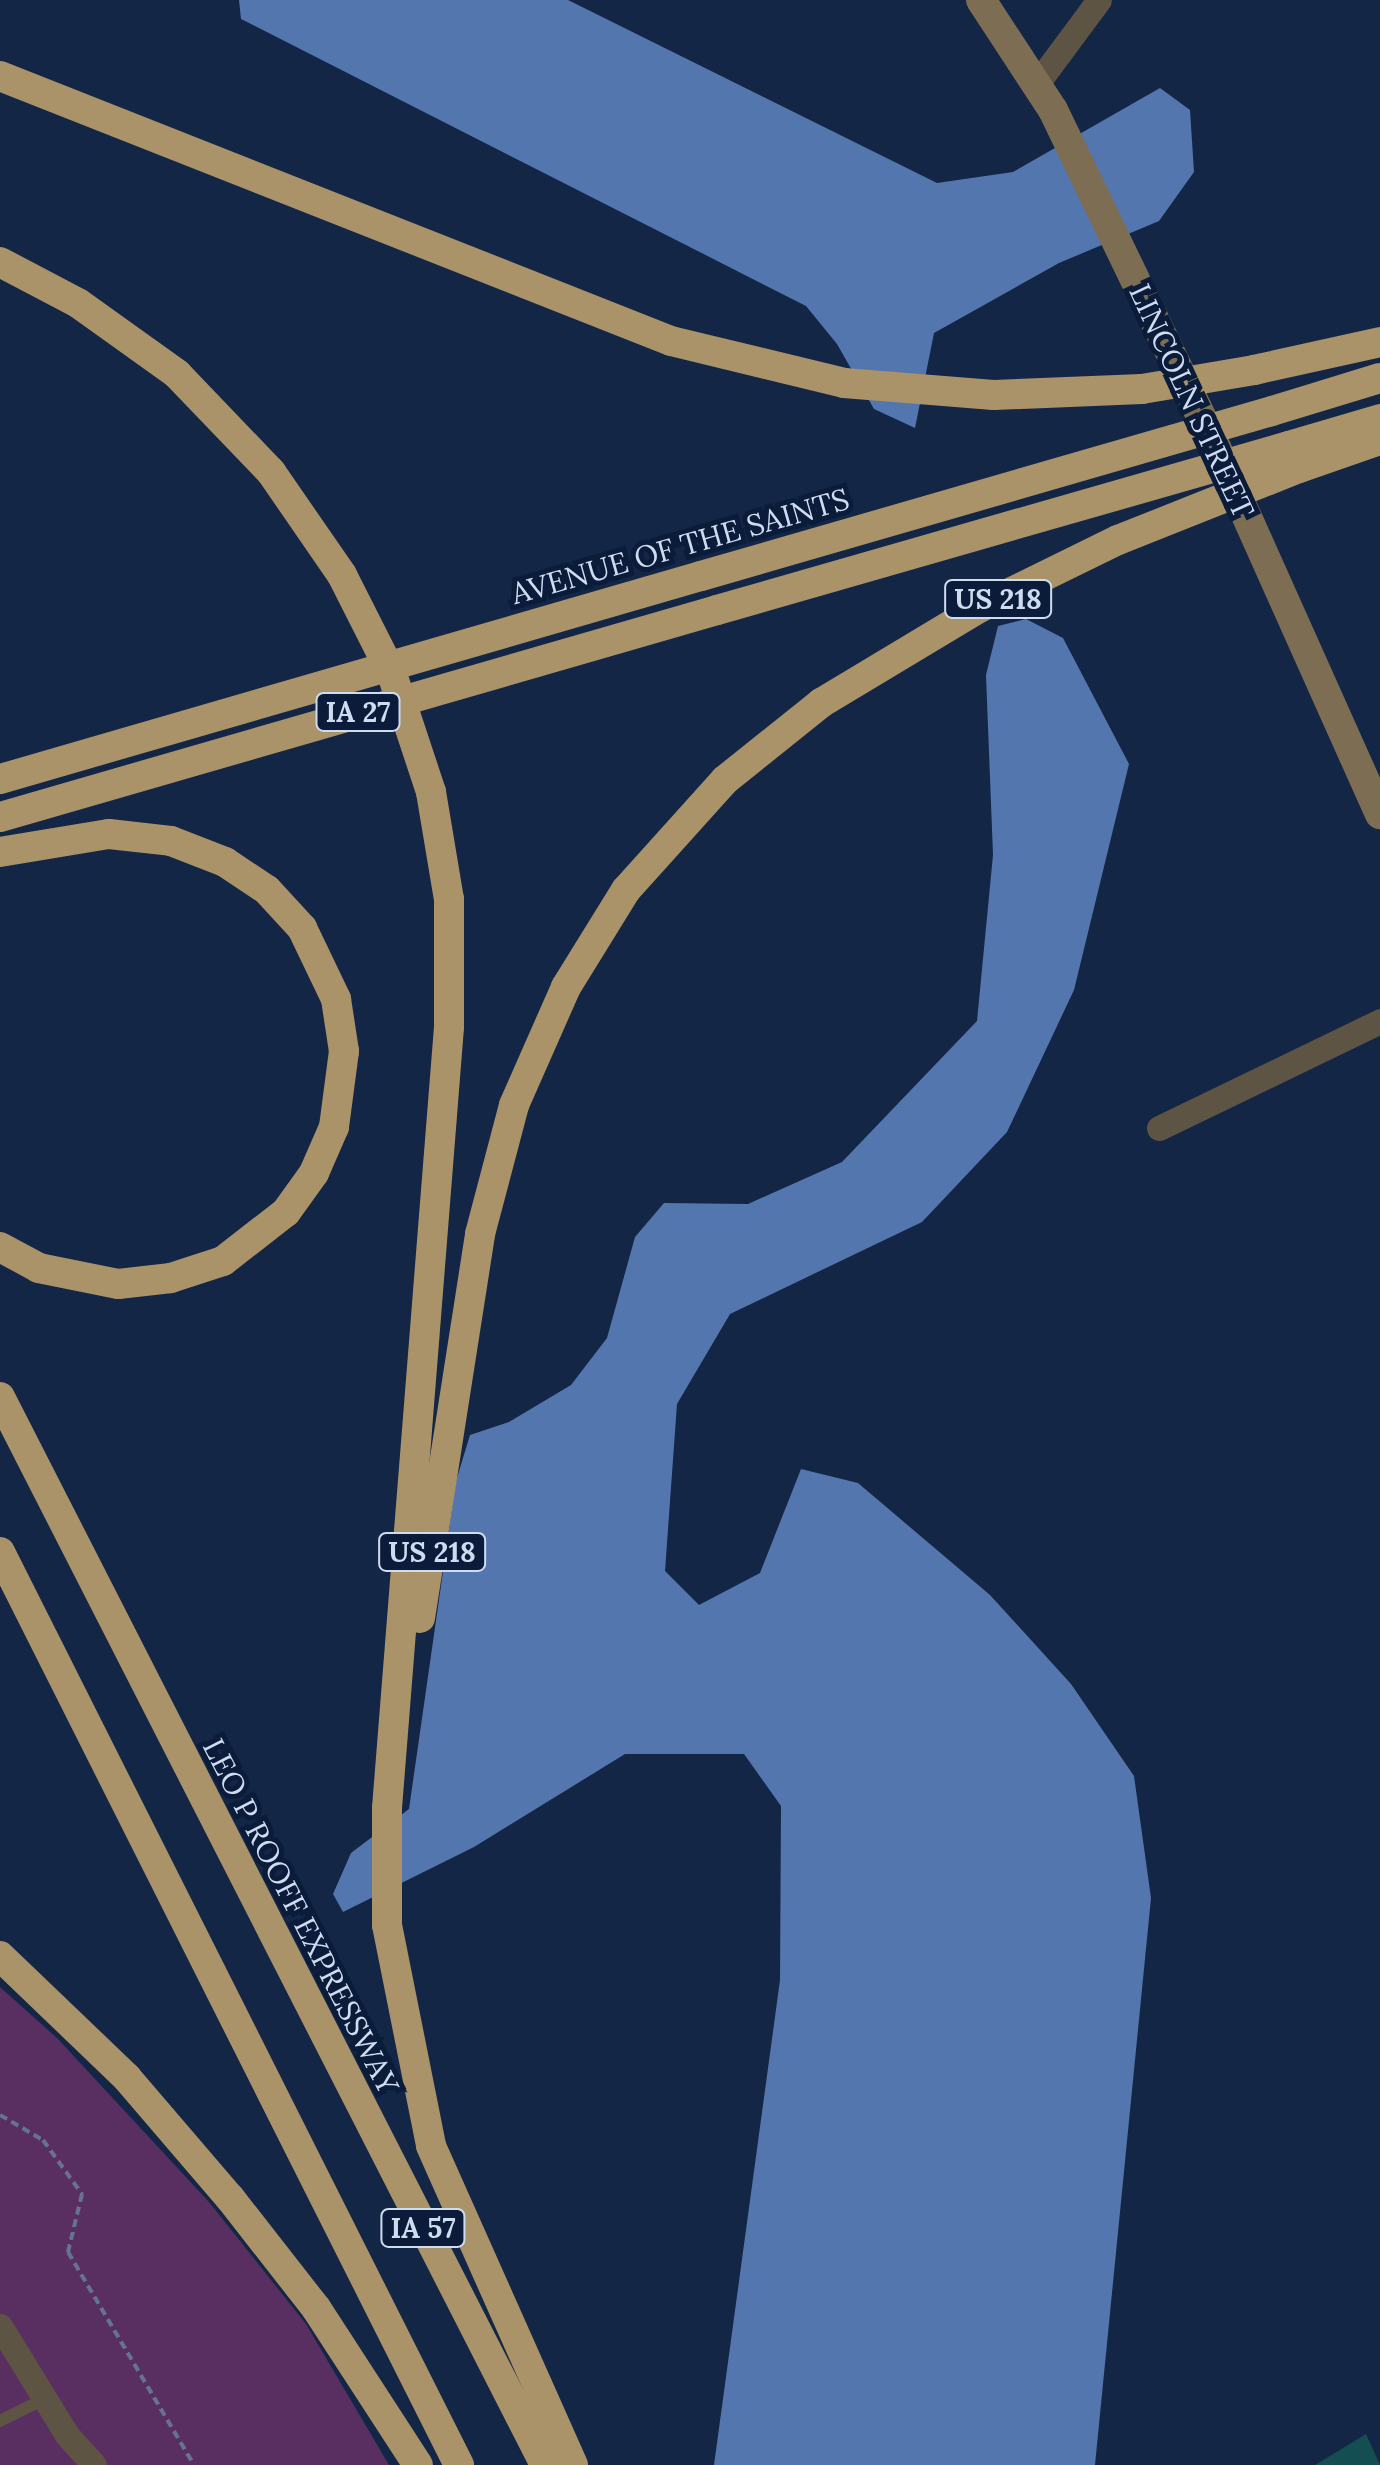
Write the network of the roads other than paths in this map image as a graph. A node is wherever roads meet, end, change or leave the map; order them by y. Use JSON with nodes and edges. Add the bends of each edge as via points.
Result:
{"nodes":[{"id":1,"x":981,"y":0,"type":"edge"},
{"id":2,"x":1099,"y":0,"type":"edge"},
{"id":3,"x":0,"y":76,"type":"edge"},
{"id":4,"x":1038,"y":82,"type":"junction"},
{"id":5,"x":0,"y":262,"type":"edge"},
{"id":6,"x":1380,"y":342,"type":"edge"},
{"id":7,"x":1380,"y":378,"type":"edge"},
{"id":8,"x":1380,"y":419,"type":"edge"},
{"id":9,"x":1380,"y":440,"type":"edge"},
{"id":10,"x":1294,"y":457,"type":"junction"},
{"id":11,"x":0,"y":780,"type":"edge"},
{"id":12,"x":1380,"y":814,"type":"edge"},
{"id":13,"x":0,"y":817,"type":"edge"},
{"id":14,"x":0,"y":852,"type":"edge"},
{"id":15,"x":1380,"y":1021,"type":"edge"},
{"id":16,"x":1159,"y":1128,"type":"dead end"},
{"id":17,"x":0,"y":1247,"type":"edge"},
{"id":18,"x":0,"y":1397,"type":"edge"},
{"id":19,"x":5,"y":1562,"type":"edge"},
{"id":20,"x":387,"y":1808,"type":"junction"},
{"id":21,"x":0,"y":1956,"type":"edge"},
{"id":22,"x":0,"y":2326,"type":"edge"},
{"id":23,"x":44,"y":2399,"type":"junction"},
{"id":24,"x":0,"y":2421,"type":"edge"},
{"id":25,"x":94,"y":2465,"type":"edge"},
{"id":26,"x":418,"y":2465,"type":"edge"},
{"id":27,"x":459,"y":2465,"type":"edge"},
{"id":28,"x":544,"y":2465,"type":"edge"},
{"id":29,"x":573,"y":2465,"type":"edge"}],
"edges":[{"from":1,"to":4,"type":"main road","name":"LINCOLN STREET"},
{"from":2,"to":4,"type":"street"},
{"from":3,"to":6,"type":"highway","bridge":true,"via":[[671,341],[844,383],[994,395],[1142,389]]},
{"from":4,"to":12,"type":"main road","name":"LINCOLN STREET"},
{"from":5,"to":20,"type":"highway","bridge":true,"via":[[78,303],[178,374],[271,472],[342,576],[392,674],[431,792],[451,945]]},
{"from":7,"to":11,"type":"highway","name":"AVENUE OF THE SAINTS","bridge":true},
{"from":8,"to":10,"type":"highway","number":"IA 27"},
{"from":9,"to":10,"type":"highway","number":"US 218"},
{"from":10,"to":13,"type":"highway","number":"IA 27","bridge":true,"via":[[717,610]]},
{"from":10,"to":20,"type":"highway","number":"US 218","bridge":true,"via":[[979,608],[820,703],[725,780],[626,890],[566,987],[514,1105],[471,1294]]},
{"from":14,"to":17,"type":"highway","via":[[76,838],[142,836],[200,850],[235,868],[287,910],[318,953],[336,999],[344,1052],[334,1127],[314,1173],[286,1212],[223,1261],[172,1278],[118,1284],[39,1268]]},
{"from":15,"to":16,"type":"street"},
{"from":18,"to":28,"type":"highway","name":"LEO P ROOFF EXPRESSWAY","number":"IA 57"},
{"from":19,"to":27,"type":"highway"},
{"from":20,"to":29,"type":"highway","number":"US 218","via":[[392,1978],[431,2146]]},
{"from":21,"to":26,"type":"highway","via":[[126,2078],[316,2308]]},
{"from":22,"to":23,"type":"street"},
{"from":23,"to":24,"type":"lane"},
{"from":23,"to":25,"type":"street"}]}
